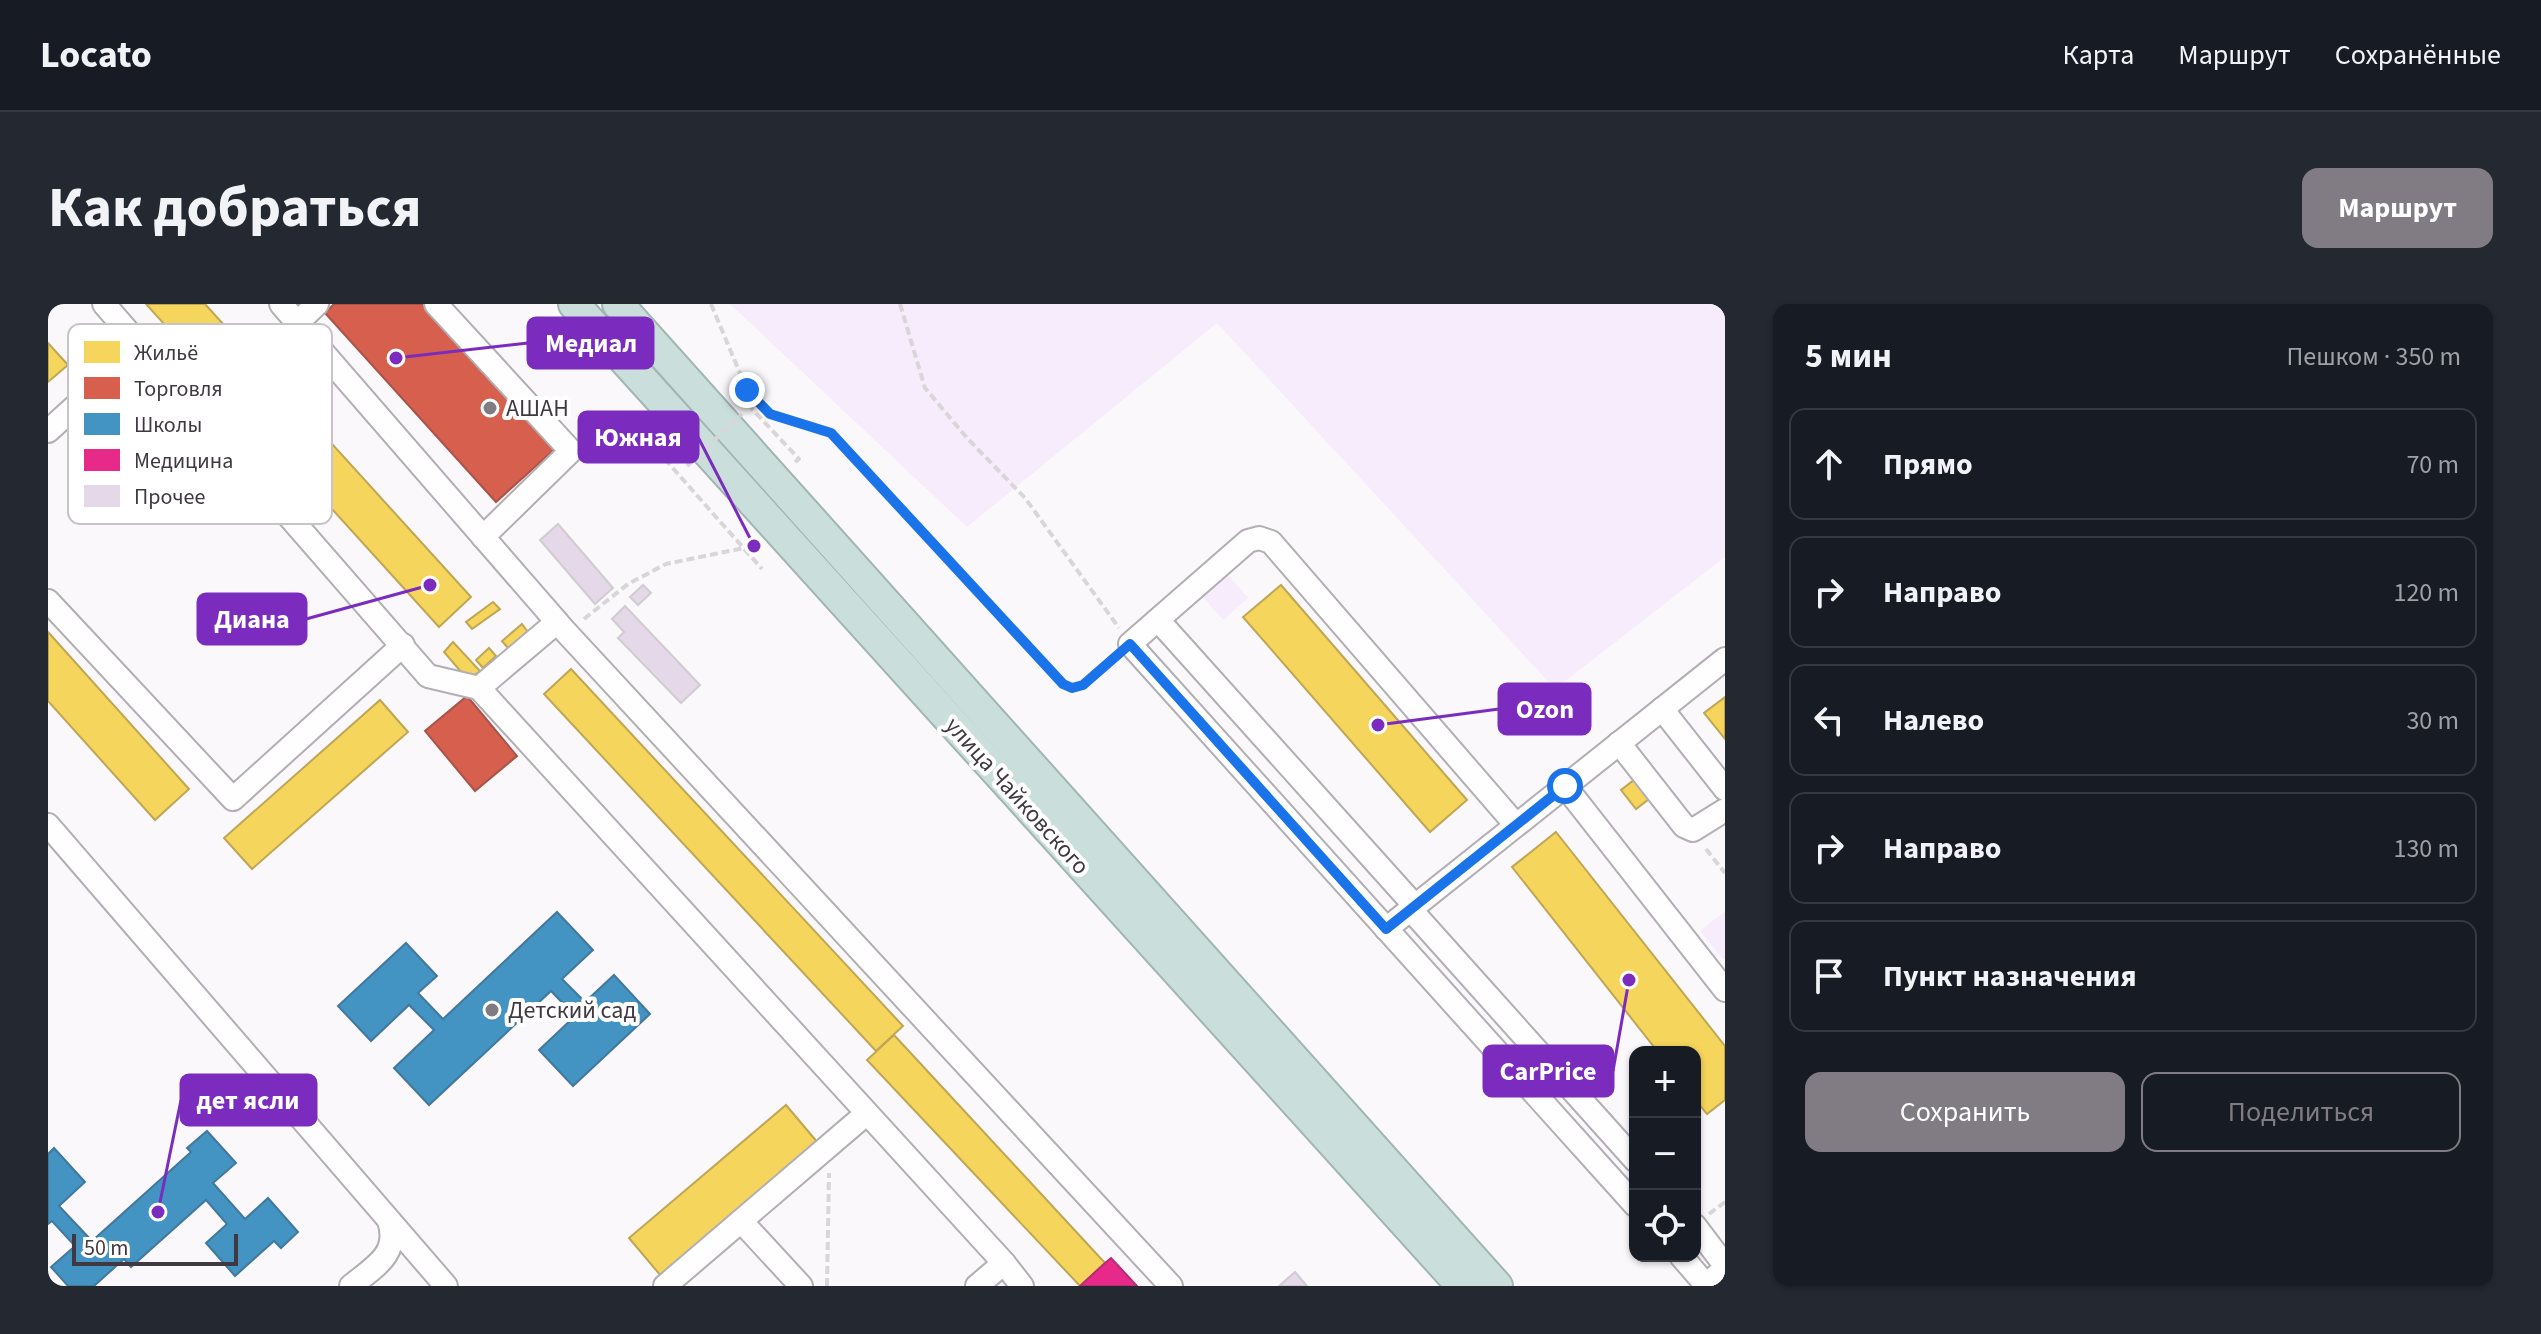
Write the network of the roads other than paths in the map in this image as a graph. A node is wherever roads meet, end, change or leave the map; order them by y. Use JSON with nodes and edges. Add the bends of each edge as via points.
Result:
{"nodes":[{"id":1,"x":104,"y":304,"type":"edge"},
{"id":2,"x":281,"y":304,"type":"edge"},
{"id":3,"x":317,"y":304,"type":"edge"},
{"id":4,"x":436,"y":304,"type":"edge"},
{"id":5,"x":574,"y":304,"type":"edge"},
{"id":6,"x":618,"y":304,"type":"edge"},
{"id":7,"x":297,"y":323,"type":"joint"},
{"id":8,"x":123,"y":324,"type":"edge"},
{"id":9,"x":332,"y":363,"type":"edge"},
{"id":10,"x":68,"y":413,"type":"edge"},
{"id":11,"x":48,"y":431,"type":"edge"},
{"id":12,"x":298,"y":524,"type":"edge"},
{"id":13,"x":483,"y":537,"type":"junction"},
{"id":14,"x":48,"y":601,"type":"edge"},
{"id":15,"x":1158,"y":620,"type":"junction"},
{"id":16,"x":562,"y":628,"type":"junction"},
{"id":17,"x":403,"y":645,"type":"junction"},
{"id":18,"x":1725,"y":659,"type":"edge"},
{"id":19,"x":479,"y":688,"type":"junction"},
{"id":20,"x":1662,"y":709,"type":"junction"},
{"id":21,"x":1619,"y":743,"type":"junction"},
{"id":22,"x":1565,"y":786,"type":"junction"},
{"id":23,"x":1725,"y":789,"type":"edge"},
{"id":24,"x":1725,"y":810,"type":"edge"},
{"id":25,"x":48,"y":825,"type":"edge"},
{"id":26,"x":1516,"y":825,"type":"junction"},
{"id":27,"x":1413,"y":908,"type":"junction"},
{"id":28,"x":1386,"y":929,"type":"junction"},
{"id":29,"x":1725,"y":990,"type":"edge"},
{"id":30,"x":866,"y":1114,"type":"junction"},
{"id":31,"x":1629,"y":1153,"type":"edge"},
{"id":32,"x":1629,"y":1198,"type":"edge"},
{"id":33,"x":389,"y":1221,"type":"junction"},
{"id":34,"x":741,"y":1221,"type":"junction"},
{"id":35,"x":1701,"y":1234,"type":"edge"},
{"id":36,"x":1686,"y":1262,"type":"edge"},
{"id":37,"x":1004,"y":1263,"type":"junction"},
{"id":38,"x":1707,"y":1285,"type":"edge"},
{"id":39,"x":351,"y":1286,"type":"edge"},
{"id":40,"x":446,"y":1286,"type":"edge"},
{"id":41,"x":665,"y":1286,"type":"edge"},
{"id":42,"x":801,"y":1286,"type":"edge"},
{"id":43,"x":977,"y":1286,"type":"edge"},
{"id":44,"x":1022,"y":1286,"type":"edge"},
{"id":45,"x":1171,"y":1286,"type":"edge"},
{"id":46,"x":1462,"y":1286,"type":"edge"},
{"id":47,"x":1497,"y":1286,"type":"edge"}],
"edges":[{"from":1,"to":8,"type":"lane"},
{"from":2,"to":7,"type":"lane"},
{"from":3,"to":7,"type":"lane"},
{"from":4,"to":13,"type":"lane","via":[[571,451]]},
{"from":5,"to":46,"type":"highway","name":"улица Чайковского"},
{"from":6,"to":47,"type":"highway","name":"улица Чайковского"},
{"from":9,"to":13,"type":"lane"},
{"from":10,"to":11,"type":"lane"},
{"from":12,"to":17,"type":"lane"},
{"from":13,"to":16,"type":"lane"},
{"from":14,"to":17,"type":"lane","via":[[233,799]]},
{"from":15,"to":26,"type":"lane","via":[[1248,541],[1271,542]]},
{"from":15,"to":27,"type":"lane"},
{"from":15,"to":28,"type":"lane","via":[[1130,644]]},
{"from":16,"to":19,"type":"lane"},
{"from":16,"to":45,"type":"lane"},
{"from":17,"to":19,"type":"lane","via":[[428,676]]},
{"from":18,"to":20,"type":"lane"},
{"from":19,"to":30,"type":"lane"},
{"from":20,"to":21,"type":"lane"},
{"from":20,"to":23,"type":"lane"},
{"from":21,"to":22,"type":"lane"},
{"from":21,"to":24,"type":"lane","via":[[1684,826],[1693,830]]},
{"from":22,"to":26,"type":"lane"},
{"from":22,"to":29,"type":"lane"},
{"from":25,"to":33,"type":"lane"},
{"from":26,"to":27,"type":"lane"},
{"from":27,"to":28,"type":"lane"},
{"from":27,"to":31,"type":"lane"},
{"from":28,"to":32,"type":"lane"},
{"from":30,"to":34,"type":"lane"},
{"from":30,"to":37,"type":"lane"},
{"from":33,"to":39,"type":"lane","via":[[394,1243],[390,1253]]},
{"from":33,"to":40,"type":"lane"},
{"from":34,"to":41,"type":"lane"},
{"from":34,"to":42,"type":"lane"},
{"from":35,"to":38,"type":"lane","via":[[1724,1264]]},
{"from":36,"to":38,"type":"lane"},
{"from":37,"to":43,"type":"lane"},
{"from":37,"to":44,"type":"lane"}]}
